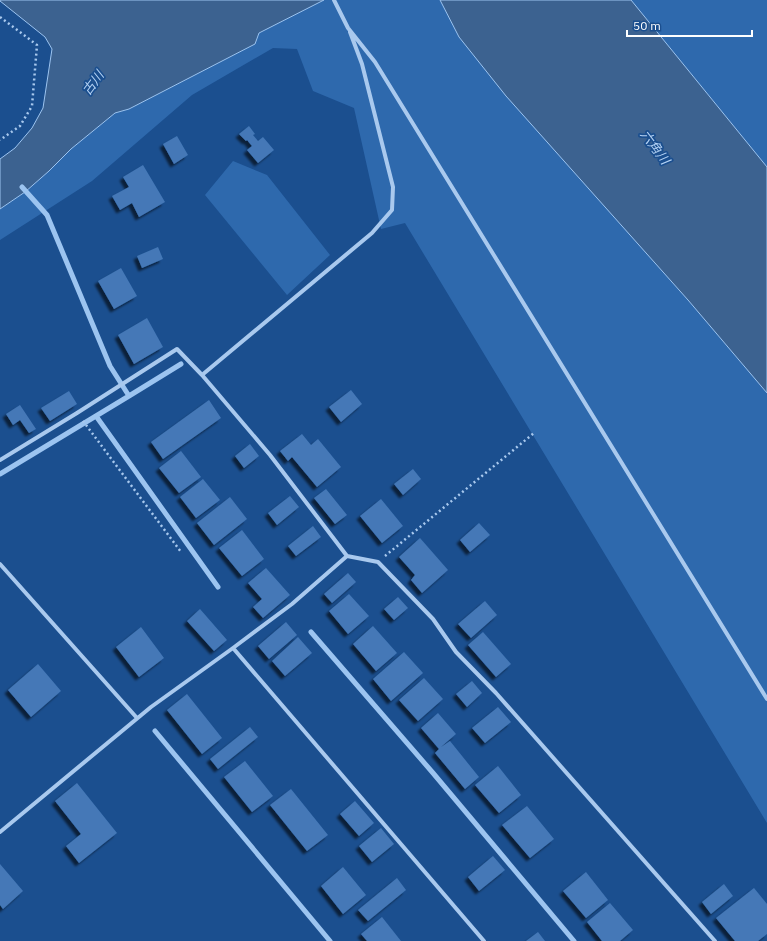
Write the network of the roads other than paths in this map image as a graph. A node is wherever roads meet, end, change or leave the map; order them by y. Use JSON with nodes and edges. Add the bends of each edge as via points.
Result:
{"nodes":[{"id":1,"x":334,"y":1,"type":"edge"},
{"id":2,"x":348,"y":28,"type":"junction"},
{"id":3,"x":202,"y":375,"type":"junction"},
{"id":4,"x":0,"y":460,"type":"edge"},
{"id":5,"x":347,"y":556,"type":"junction"},
{"id":6,"x":0,"y":564,"type":"edge"},
{"id":7,"x":233,"y":648,"type":"junction"},
{"id":8,"x":767,"y":699,"type":"edge"},
{"id":9,"x":137,"y":718,"type":"junction"},
{"id":10,"x":0,"y":832,"type":"edge"},
{"id":11,"x":484,"y":941,"type":"edge"},
{"id":12,"x":715,"y":941,"type":"edge"}],
"edges":[{"from":1,"to":2,"type":"street"},
{"from":2,"to":3,"type":"street","via":[[362,64],[393,187],[392,210],[372,233]]},
{"from":2,"to":8,"type":"street","via":[[375,62]]},
{"from":3,"to":4,"type":"street","via":[[177,349]]},
{"from":3,"to":5,"type":"street","via":[[270,455]]},
{"from":5,"to":7,"type":"street","via":[[292,604]]},
{"from":5,"to":12,"type":"street","via":[[378,562],[433,619],[456,652],[496,693]]},
{"from":6,"to":9,"type":"street"},
{"from":7,"to":9,"type":"street"},
{"from":7,"to":11,"type":"street"},
{"from":9,"to":10,"type":"street"}]}
